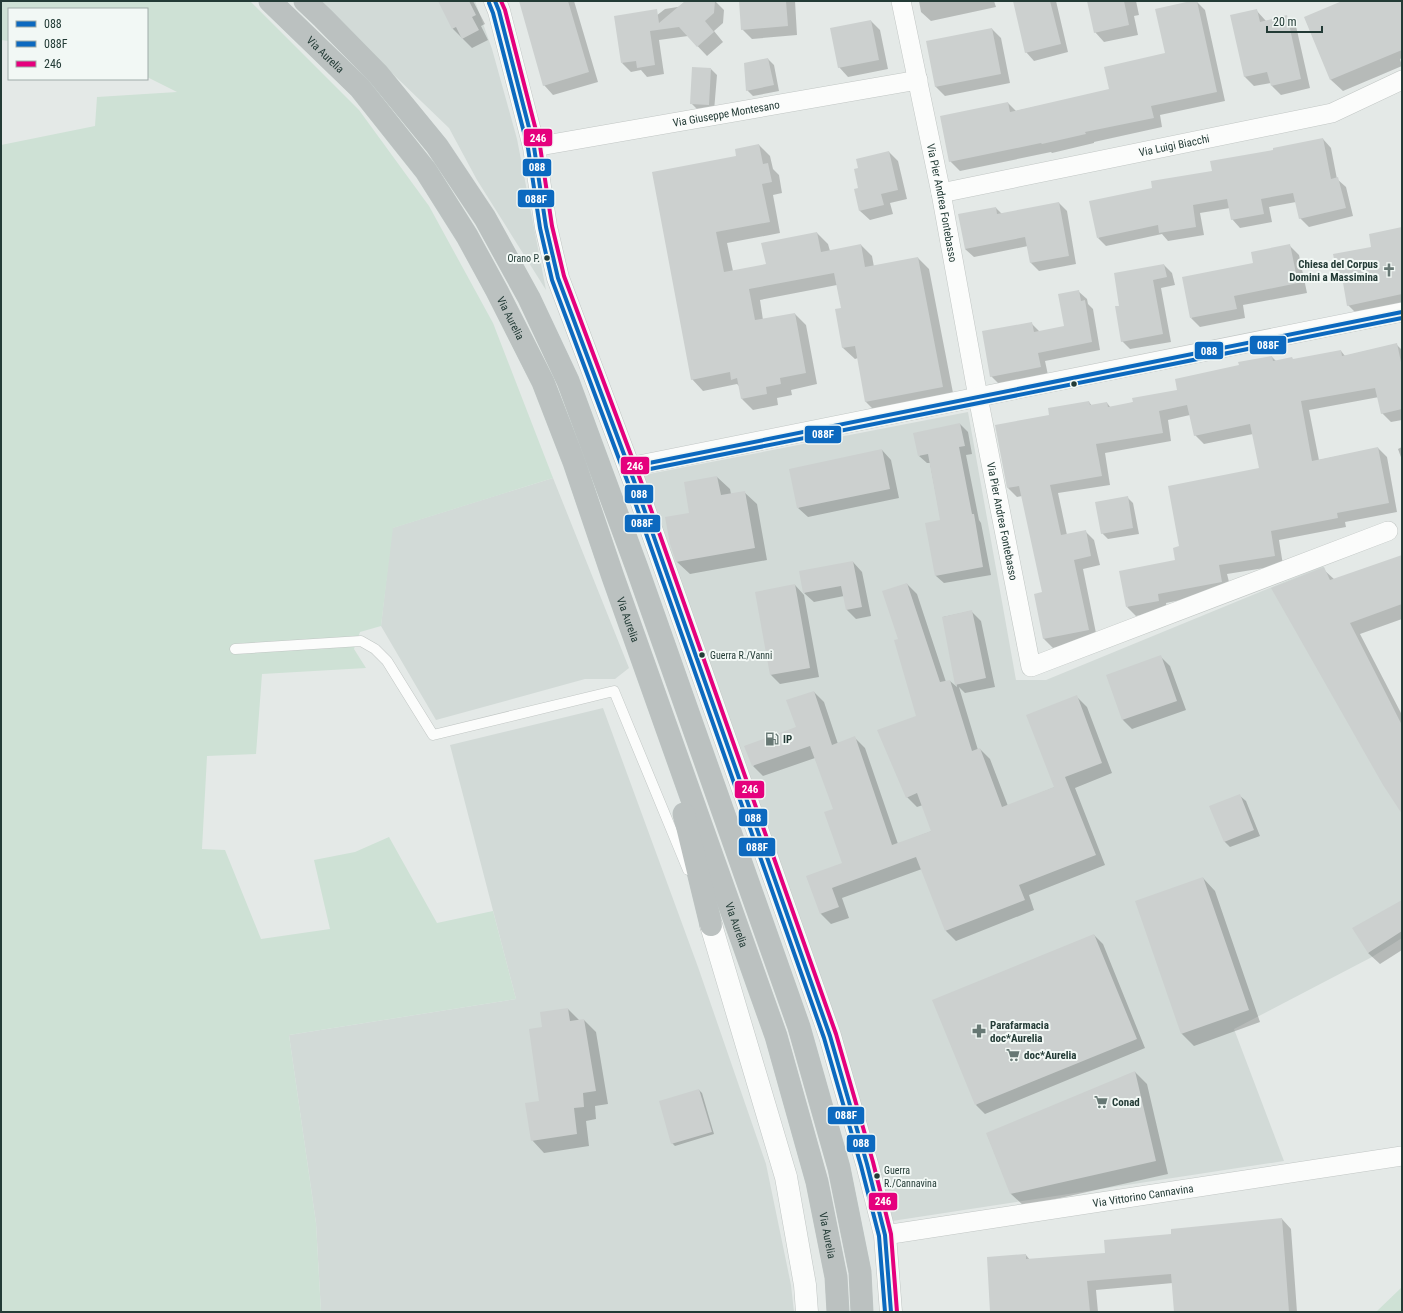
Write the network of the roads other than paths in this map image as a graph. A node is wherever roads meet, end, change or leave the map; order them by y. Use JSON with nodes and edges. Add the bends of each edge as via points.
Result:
{"nodes":[{"id":1,"x":270,"y":1,"type":"edge"},
{"id":2,"x":305,"y":1,"type":"edge"},
{"id":3,"x":495,"y":1,"type":"edge"},
{"id":4,"x":901,"y":1,"type":"edge"},
{"id":5,"x":918,"y":80,"type":"junction"},
{"id":6,"x":1402,"y":80,"type":"edge"},
{"id":7,"x":534,"y":148,"type":"junction"},
{"id":8,"x":941,"y":193,"type":"junction"},
{"id":9,"x":1402,"y":312,"type":"edge"},
{"id":10,"x":978,"y":397,"type":"junction"},
{"id":11,"x":629,"y":467,"type":"junction"},
{"id":12,"x":1388,"y":531,"type":"dead end"},
{"id":13,"x":236,"y":649,"type":"dead end"},
{"id":14,"x":670,"y":740,"type":"junction"},
{"id":15,"x":711,"y":925,"type":"junction"},
{"id":16,"x":1402,"y":1156,"type":"edge"},
{"id":17,"x":885,"y":1235,"type":"junction"},
{"id":18,"x":807,"y":1312,"type":"edge"},
{"id":19,"x":838,"y":1312,"type":"edge"},
{"id":20,"x":862,"y":1312,"type":"edge"},
{"id":21,"x":891,"y":1312,"type":"edge"}],
"edges":[{"from":1,"to":14,"type":"highway","name":"Via Aurelia","via":[[360,88],[426,171],[467,236],[497,291],[543,382],[574,462]]},
{"from":2,"to":20,"type":"highway","via":[[378,74],[437,146],[488,225],[529,298],[568,381],[637,568],[799,1027],[839,1168],[860,1272]]},
{"from":3,"to":7,"type":"street"},
{"from":4,"to":5,"type":"street","name":"Via Pier Andrea Fontebasso"},
{"from":5,"to":7,"type":"street","name":"Via Giuseppe Montesano"},
{"from":5,"to":8,"type":"street","name":"Via Pier Andrea Fontebasso"},
{"from":6,"to":8,"type":"street","name":"Via Luigi Biacchi","via":[[1332,113]]},
{"from":7,"to":11,"type":"street","via":[[546,227],[558,278]]},
{"from":8,"to":10,"type":"street","name":"Via Pier Andrea Fontebasso"},
{"from":9,"to":10,"type":"street"},
{"from":10,"to":11,"type":"street"},
{"from":10,"to":12,"type":"street","name":"Via Pier Andrea Fontebasso","via":[[1032,667]]},
{"from":11,"to":17,"type":"street","via":[[830,1036]]},
{"from":13,"to":15,"type":"lane","via":[[361,641],[375,649],[387,661],[433,735],[614,692]]},
{"from":14,"to":15,"type":"highway","via":[[677,788]]},
{"from":14,"to":19,"type":"highway","name":"Via Aurelia","via":[[776,1036],[817,1182],[836,1278]]},
{"from":15,"to":18,"type":"street","via":[[786,1177],[805,1285]]},
{"from":16,"to":17,"type":"street","name":"Via Vittorino Cannavina"},
{"from":17,"to":21,"type":"street"}]}
